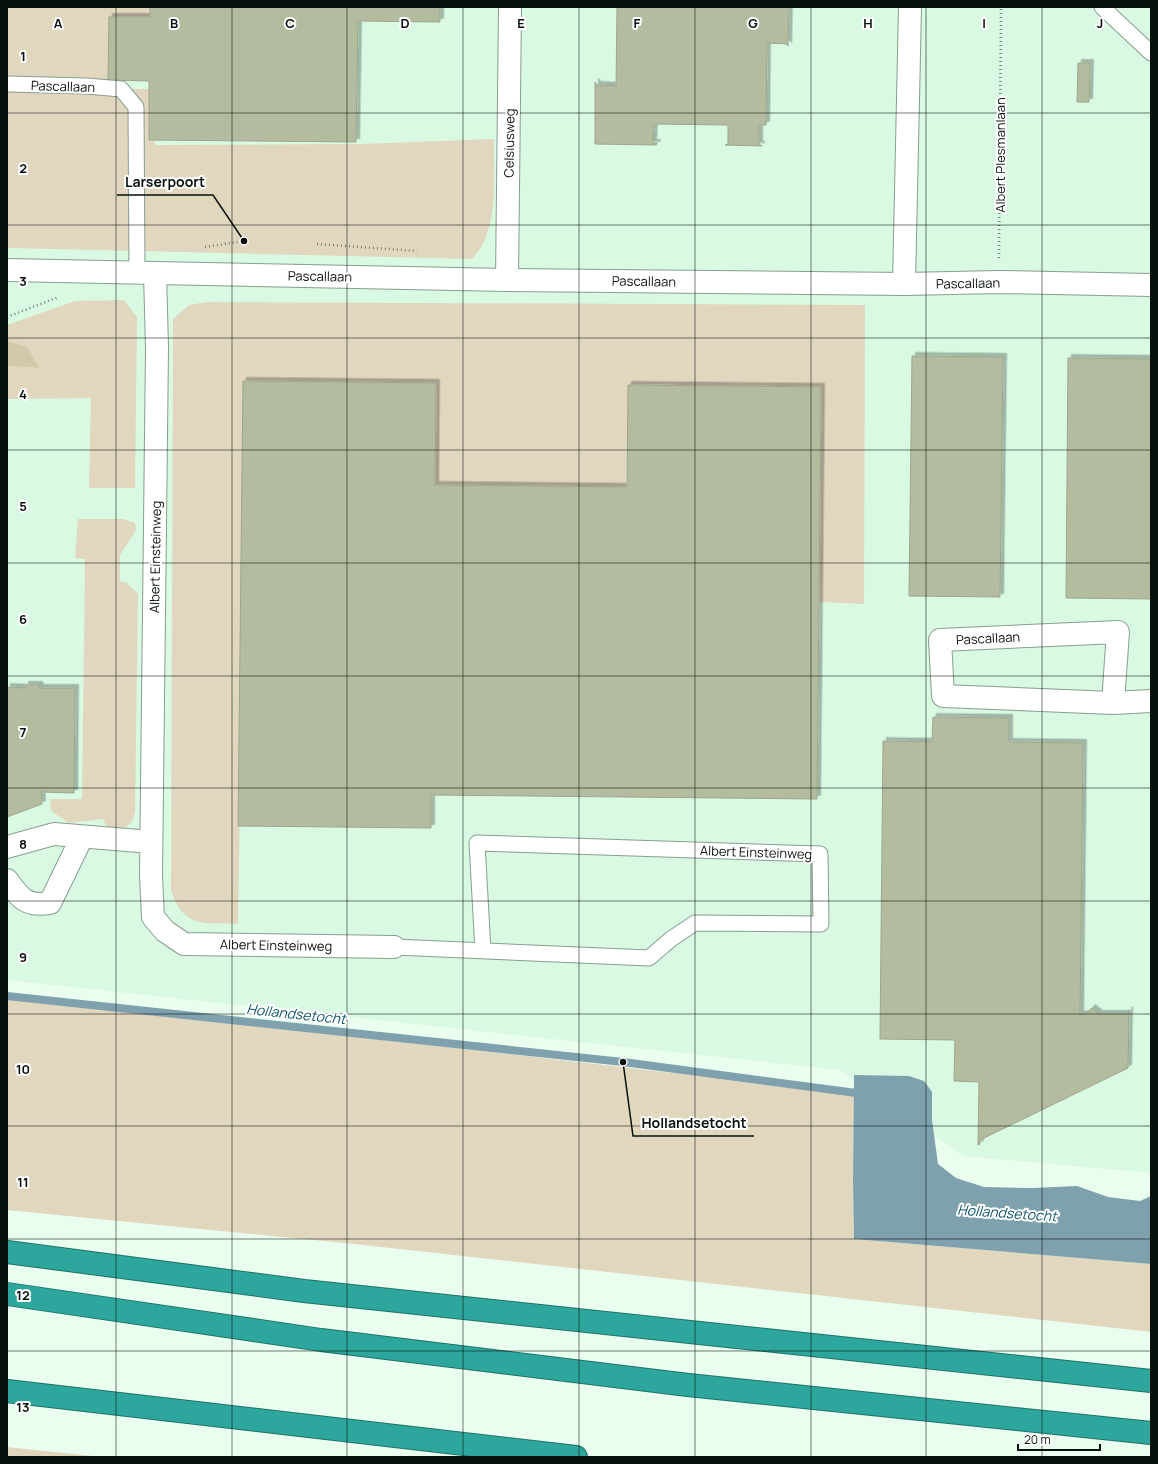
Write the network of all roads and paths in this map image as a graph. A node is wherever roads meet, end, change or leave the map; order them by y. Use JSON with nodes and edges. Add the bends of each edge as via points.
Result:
{"nodes":[{"id":1,"x":510,"y":7,"type":"edge"},
{"id":2,"x":910,"y":7,"type":"edge"},
{"id":3,"x":1001,"y":7,"type":"edge"},
{"id":4,"x":1102,"y":7,"type":"edge"},
{"id":5,"x":1151,"y":53,"type":"edge"},
{"id":6,"x":7,"y":84,"type":"edge"},
{"id":7,"x":7,"y":270,"type":"edge"},
{"id":8,"x":146,"y":273,"type":"junction"},
{"id":9,"x":507,"y":280,"type":"junction"},
{"id":10,"x":999,"y":282,"type":"junction"},
{"id":11,"x":904,"y":284,"type":"junction"},
{"id":12,"x":1151,"y":285,"type":"edge"},
{"id":13,"x":62,"y":296,"type":"dead end"},
{"id":14,"x":7,"y":317,"type":"edge"},
{"id":15,"x":1151,"y":701,"type":"edge"},
{"id":16,"x":1113,"y":703,"type":"junction"},
{"id":17,"x":82,"y":837,"type":"junction"},
{"id":18,"x":151,"y":842,"type":"junction"},
{"id":19,"x":7,"y":847,"type":"edge"},
{"id":20,"x":7,"y":880,"type":"edge"},
{"id":21,"x":394,"y":947,"type":"joint"},
{"id":22,"x":483,"y":951,"type":"junction"},
{"id":23,"x":7,"y":1252,"type":"edge"},
{"id":24,"x":7,"y":1294,"type":"edge"},
{"id":25,"x":1151,"y":1381,"type":"edge"},
{"id":26,"x":7,"y":1391,"type":"edge"},
{"id":27,"x":1151,"y":1433,"type":"edge"},
{"id":28,"x":576,"y":1457,"type":"edge"}],
"edges":[{"from":1,"to":9,"type":"street","name":"Celsiusweg"},
{"from":2,"to":11,"type":"street"},
{"from":3,"to":10,"type":"path","name":"Albert Plesmanlaan"},
{"from":4,"to":5,"type":"lane"},
{"from":6,"to":8,"type":"lane","name":"Pascallaan","via":[[87,86],[122,90],[136,107]]},
{"from":7,"to":8,"type":"street","name":"Pascallaan"},
{"from":8,"to":9,"type":"street","name":"Pascallaan"},
{"from":8,"to":18,"type":"street","name":"Albert Einsteinweg","via":[[157,348]]},
{"from":9,"to":11,"type":"street","name":"Pascallaan"},
{"from":10,"to":11,"type":"street","name":"Pascallaan"},
{"from":10,"to":12,"type":"street","name":"Pascallaan"},
{"from":13,"to":14,"type":"path"},
{"from":15,"to":16,"type":"street","name":"Pascallaan"},
{"from":16,"to":16,"type":"street","name":"Pascallaan","via":[[943,696],[940,640],[1118,632]]},
{"from":17,"to":18,"type":"street"},
{"from":17,"to":19,"type":"street","via":[[54,834]]},
{"from":17,"to":20,"type":"street","via":[[50,903],[35,905],[19,896]]},
{"from":18,"to":21,"type":"street","name":"Albert Einsteinweg","via":[[154,917],[165,931],[184,944]]},
{"from":21,"to":22,"type":"lane","name":"Albert Einsteinweg"},
{"from":22,"to":22,"type":"lane","name":"Albert Einsteinweg","via":[[649,958],[695,923],[821,924],[820,854],[478,843]]},
{"from":23,"to":25,"type":"highway","via":[[312,1292]]},
{"from":24,"to":27,"type":"highway","via":[[321,1340],[696,1386]]},
{"from":26,"to":28,"type":"highway"}]}
